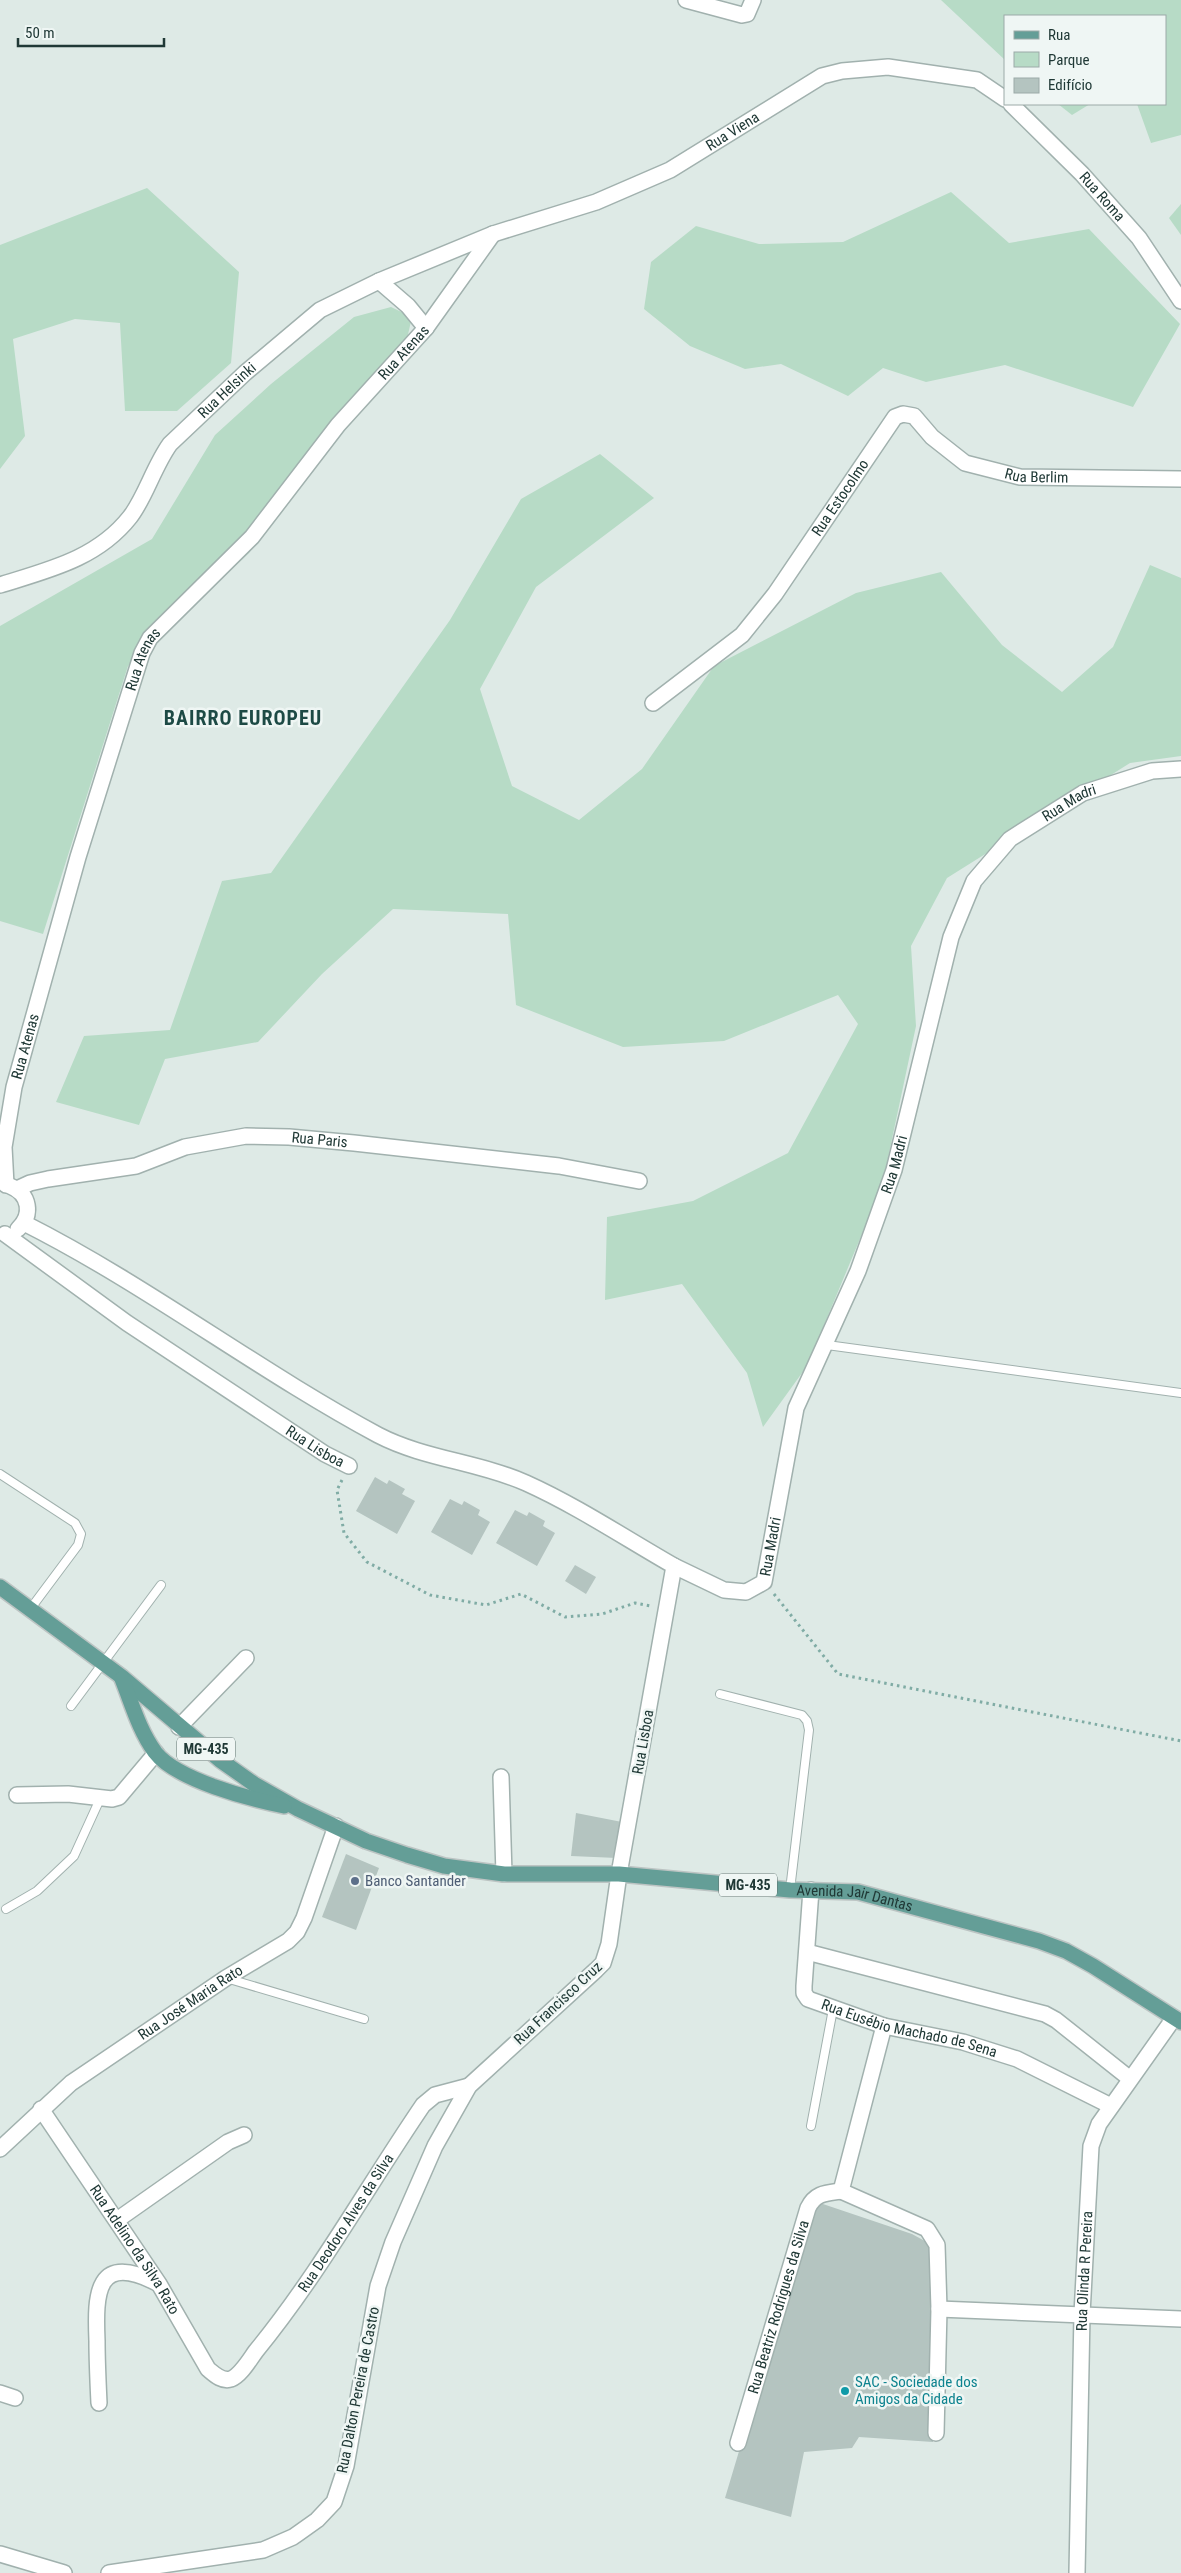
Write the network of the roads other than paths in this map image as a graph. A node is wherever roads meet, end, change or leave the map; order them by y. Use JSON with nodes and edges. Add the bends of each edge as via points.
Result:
{"nodes":[{"id":1,"x":686,"y":0,"type":"edge"},
{"id":2,"x":753,"y":0,"type":"edge"},
{"id":3,"x":1004,"y":98,"type":"edge"},
{"id":4,"x":1012,"y":105,"type":"edge"},
{"id":5,"x":493,"y":234,"type":"junction"},
{"id":6,"x":379,"y":281,"type":"junction"},
{"id":7,"x":1181,"y":301,"type":"edge"},
{"id":8,"x":426,"y":328,"type":"junction"},
{"id":9,"x":914,"y":416,"type":"joint"},
{"id":10,"x":1181,"y":480,"type":"edge"},
{"id":11,"x":0,"y":585,"type":"edge"},
{"id":12,"x":653,"y":703,"type":"dead end"},
{"id":13,"x":1181,"y":769,"type":"edge"},
{"id":14,"x":639,"y":1181,"type":"dead end"},
{"id":15,"x":8,"y":1187,"type":"edge"},
{"id":16,"x":24,"y":1223,"type":"junction"},
{"id":17,"x":2,"y":1233,"type":"edge"},
{"id":18,"x":827,"y":1344,"type":"junction"},
{"id":19,"x":1181,"y":1393,"type":"edge"},
{"id":20,"x":349,"y":1466,"type":"road end"},
{"id":21,"x":0,"y":1474,"type":"edge"},
{"id":22,"x":674,"y":1566,"type":"junction"},
{"id":23,"x":161,"y":1585,"type":"dead end"},
{"id":24,"x":0,"y":1587,"type":"edge"},
{"id":25,"x":31,"y":1608,"type":"junction"},
{"id":26,"x":246,"y":1658,"type":"dead end"},
{"id":27,"x":102,"y":1662,"type":"junction"},
{"id":28,"x":122,"y":1677,"type":"junction"},
{"id":29,"x":720,"y":1694,"type":"dead end"},
{"id":30,"x":70,"y":1706,"type":"dead end"},
{"id":31,"x":179,"y":1726,"type":"junction"},
{"id":32,"x":156,"y":1754,"type":"junction"},
{"id":33,"x":502,"y":1777,"type":"dead end"},
{"id":34,"x":18,"y":1795,"type":"dead end"},
{"id":35,"x":100,"y":1799,"type":"junction"},
{"id":36,"x":298,"y":1809,"type":"junction"},
{"id":37,"x":336,"y":1826,"type":"junction"},
{"id":38,"x":504,"y":1874,"type":"junction"},
{"id":39,"x":618,"y":1874,"type":"junction"},
{"id":40,"x":790,"y":1890,"type":"junction"},
{"id":41,"x":811,"y":1890,"type":"junction"},
{"id":42,"x":6,"y":1909,"type":"dead end"},
{"id":43,"x":808,"y":1952,"type":"junction"},
{"id":44,"x":226,"y":1978,"type":"junction"},
{"id":45,"x":833,"y":2009,"type":"junction"},
{"id":46,"x":364,"y":2019,"type":"dead end"},
{"id":47,"x":1177,"y":2020,"type":"edge"},
{"id":48,"x":884,"y":2026,"type":"junction"},
{"id":49,"x":1129,"y":2078,"type":"junction"},
{"id":50,"x":469,"y":2086,"type":"junction"},
{"id":51,"x":1111,"y":2106,"type":"junction"},
{"id":52,"x":41,"y":2109,"type":"junction"},
{"id":53,"x":811,"y":2126,"type":"dead end"},
{"id":54,"x":244,"y":2135,"type":"dead end"},
{"id":55,"x":0,"y":2149,"type":"edge"},
{"id":56,"x":842,"y":2191,"type":"junction"},
{"id":57,"x":117,"y":2220,"type":"junction"},
{"id":58,"x":158,"y":2284,"type":"junction"},
{"id":59,"x":939,"y":2309,"type":"junction"},
{"id":60,"x":1082,"y":2314,"type":"junction"},
{"id":61,"x":1181,"y":2319,"type":"edge"},
{"id":62,"x":233,"y":2378,"type":"joint"},
{"id":63,"x":99,"y":2403,"type":"dead end"},
{"id":64,"x":936,"y":2433,"type":"dead end"},
{"id":65,"x":738,"y":2443,"type":"dead end"},
{"id":66,"x":0,"y":2554,"type":"edge"},
{"id":67,"x":64,"y":2573,"type":"edge"},
{"id":68,"x":109,"y":2573,"type":"edge"},
{"id":69,"x":1077,"y":2573,"type":"edge"}],
"edges":[{"from":1,"to":2,"type":"street","via":[[734,14],[747,14]]},
{"from":3,"to":5,"type":"street","name":"Rua Viena","via":[[977,80],[888,67],[822,76],[670,170],[596,202]]},
{"from":4,"to":7,"type":"street","name":"Rua Roma","via":[[1082,174],[1139,238]]},
{"from":5,"to":6,"type":"street","name":"Rua Helsinki"},
{"from":5,"to":8,"type":"street","name":"Rua Atenas"},
{"from":6,"to":8,"type":"street","via":[[408,306]]},
{"from":6,"to":11,"type":"street","name":"Rua Helsinki","via":[[320,310],[245,373],[170,444],[160,457],[131,517],[102,545],[68,564]]},
{"from":8,"to":15,"type":"street","name":"Rua Atenas","via":[[338,425],[252,537],[150,638],[142,652],[78,857],[14,1087],[4,1148]]},
{"from":9,"to":10,"type":"street","name":"Rua Berlim","via":[[932,437],[965,463],[994,472],[1020,477]]},
{"from":9,"to":12,"type":"street","name":"Rua Estocolmo","via":[[898,415],[890,421],[775,594],[742,635]]},
{"from":13,"to":18,"type":"street","name":"Rua Madri","via":[[1152,771],[1083,793],[1010,839],[974,881],[951,937],[894,1170],[858,1271]]},
{"from":14,"to":15,"type":"street","name":"Rua Paris","via":[[559,1166],[354,1142],[246,1136],[185,1148],[136,1166]]},
{"from":15,"to":16,"type":"street","name":"Rua Atenas","via":[[24,1196],[28,1205]]},
{"from":16,"to":17,"type":"street","name":"Rua Lisboa","via":[[19,1229]]},
{"from":16,"to":22,"type":"street","via":[[117,1275],[334,1411],[381,1436],[525,1482]]},
{"from":17,"to":20,"type":"street","name":"Rua Lisboa","via":[[127,1323]]},
{"from":18,"to":19,"type":"lane"},
{"from":18,"to":22,"type":"street","name":"Rua Madri","via":[[813,1367],[796,1408],[764,1582],[746,1592],[724,1590]]},
{"from":21,"to":25,"type":"lane","via":[[75,1523],[81,1534],[78,1545]]},
{"from":22,"to":39,"type":"street","name":"Rua Lisboa"},
{"from":23,"to":27,"type":"lane"},
{"from":24,"to":25,"type":"main road","name":"Avenida Jair Dantas","number":"MG-435"},
{"from":25,"to":27,"type":"main road","name":"Avenida Jair Dantas","number":"MG-435"},
{"from":26,"to":31,"type":"street"},
{"from":27,"to":28,"type":"main road","name":"Avenida Jair Dantas","number":"MG-435"},
{"from":27,"to":30,"type":"lane"},
{"from":28,"to":31,"type":"main road","name":"Avenida Jair Dantas","number":"MG-435"},
{"from":28,"to":32,"type":"main road","name":"Avenida Jair Dantas","via":[[140,1726]]},
{"from":29,"to":40,"type":"lane","via":[[802,1715],[807,1721],[809,1730]]},
{"from":31,"to":36,"type":"main road","name":"Avenida Jair Dantas","number":"MG-435","via":[[220,1760]]},
{"from":32,"to":35,"type":"street","via":[[119,1797]]},
{"from":32,"to":36,"type":"main road","name":"Avenida Jair Dantas","via":[[183,1773],[211,1786],[243,1798]]},
{"from":33,"to":38,"type":"street"},
{"from":34,"to":35,"type":"street","via":[[68,1794]]},
{"from":35,"to":42,"type":"lane","via":[[74,1856],[37,1891]]},
{"from":36,"to":37,"type":"main road","name":"Avenida Jair Dantas","number":"MG-435"},
{"from":37,"to":38,"type":"main road","name":"Avenida Jair Dantas","number":"MG-435","via":[[366,1841],[444,1866]]},
{"from":37,"to":44,"type":"street","name":"Rua José Maria Rato","via":[[297,1932],[288,1941]]},
{"from":38,"to":39,"type":"main road","name":"Avenida Jair Dantas","number":"MG-435"},
{"from":39,"to":40,"type":"main road","name":"Avenida Jair Dantas","number":"MG-435"},
{"from":39,"to":50,"type":"street","name":"Rua Francisco Cruz","via":[[610,1944],[603,1963]]},
{"from":40,"to":41,"type":"main road","name":"Avenida Jair Dantas","number":"MG-435"},
{"from":41,"to":43,"type":"street","name":"Rua Eusébio Machado de Sena"},
{"from":41,"to":47,"type":"main road","name":"Avenida Jair Dantas","number":"MG-435","via":[[858,1892],[1039,1941],[1086,1962]]},
{"from":43,"to":45,"type":"street","name":"Rua Eusébio Machado de Sena","via":[[805,1997]]},
{"from":43,"to":49,"type":"street","via":[[1045,2014]]},
{"from":44,"to":46,"type":"lane"},
{"from":44,"to":52,"type":"street","name":"Rua José Maria Rato","via":[[70,2083]]},
{"from":45,"to":48,"type":"street","name":"Rua Eusébio Machado de Sena"},
{"from":45,"to":53,"type":"lane"},
{"from":47,"to":49,"type":"street","name":"Rua Olinda R Pereira"},
{"from":48,"to":51,"type":"street","name":"Rua Eusébio Machado de Sena","via":[[963,2042],[1018,2059]]},
{"from":48,"to":56,"type":"street"},
{"from":49,"to":51,"type":"street","name":"Rua Olinda R Pereira"},
{"from":50,"to":62,"type":"street","name":"Rua Deodoro Alves da Silva","via":[[435,2095],[422,2105],[282,2319]]},
{"from":50,"to":68,"type":"street","name":"Rua Dalton Pereira de Castro","via":[[436,2146],[393,2242],[378,2286],[346,2466],[334,2502],[317,2520],[293,2537],[263,2550]]},
{"from":51,"to":60,"type":"street","name":"Rua Olinda R Pereira","via":[[1099,2124],[1091,2146]]},
{"from":52,"to":55,"type":"street","name":"Rua José Maria Rato"},
{"from":52,"to":57,"type":"street","name":"Rua Adelino da Silva Rato"},
{"from":54,"to":57,"type":"street","via":[[228,2142]]},
{"from":56,"to":59,"type":"street","via":[[931,2233],[937,2245]]},
{"from":56,"to":65,"type":"street","name":"Rua Beatriz Rodrigues da Silva","via":[[816,2197],[808,2208]]},
{"from":57,"to":58,"type":"street","name":"Rua Adelino da Silva Rato"},
{"from":58,"to":62,"type":"street","name":"Rua Adelino da Silva Rato","via":[[208,2369],[226,2380]]},
{"from":58,"to":63,"type":"street","via":[[141,2275],[124,2272],[112,2274],[100,2286],[95,2303]]},
{"from":59,"to":60,"type":"street"},
{"from":59,"to":64,"type":"street"},
{"from":60,"to":61,"type":"street"},
{"from":60,"to":69,"type":"street","name":"Rua Olinda R Pereira"},
{"from":66,"to":67,"type":"street"}]}
